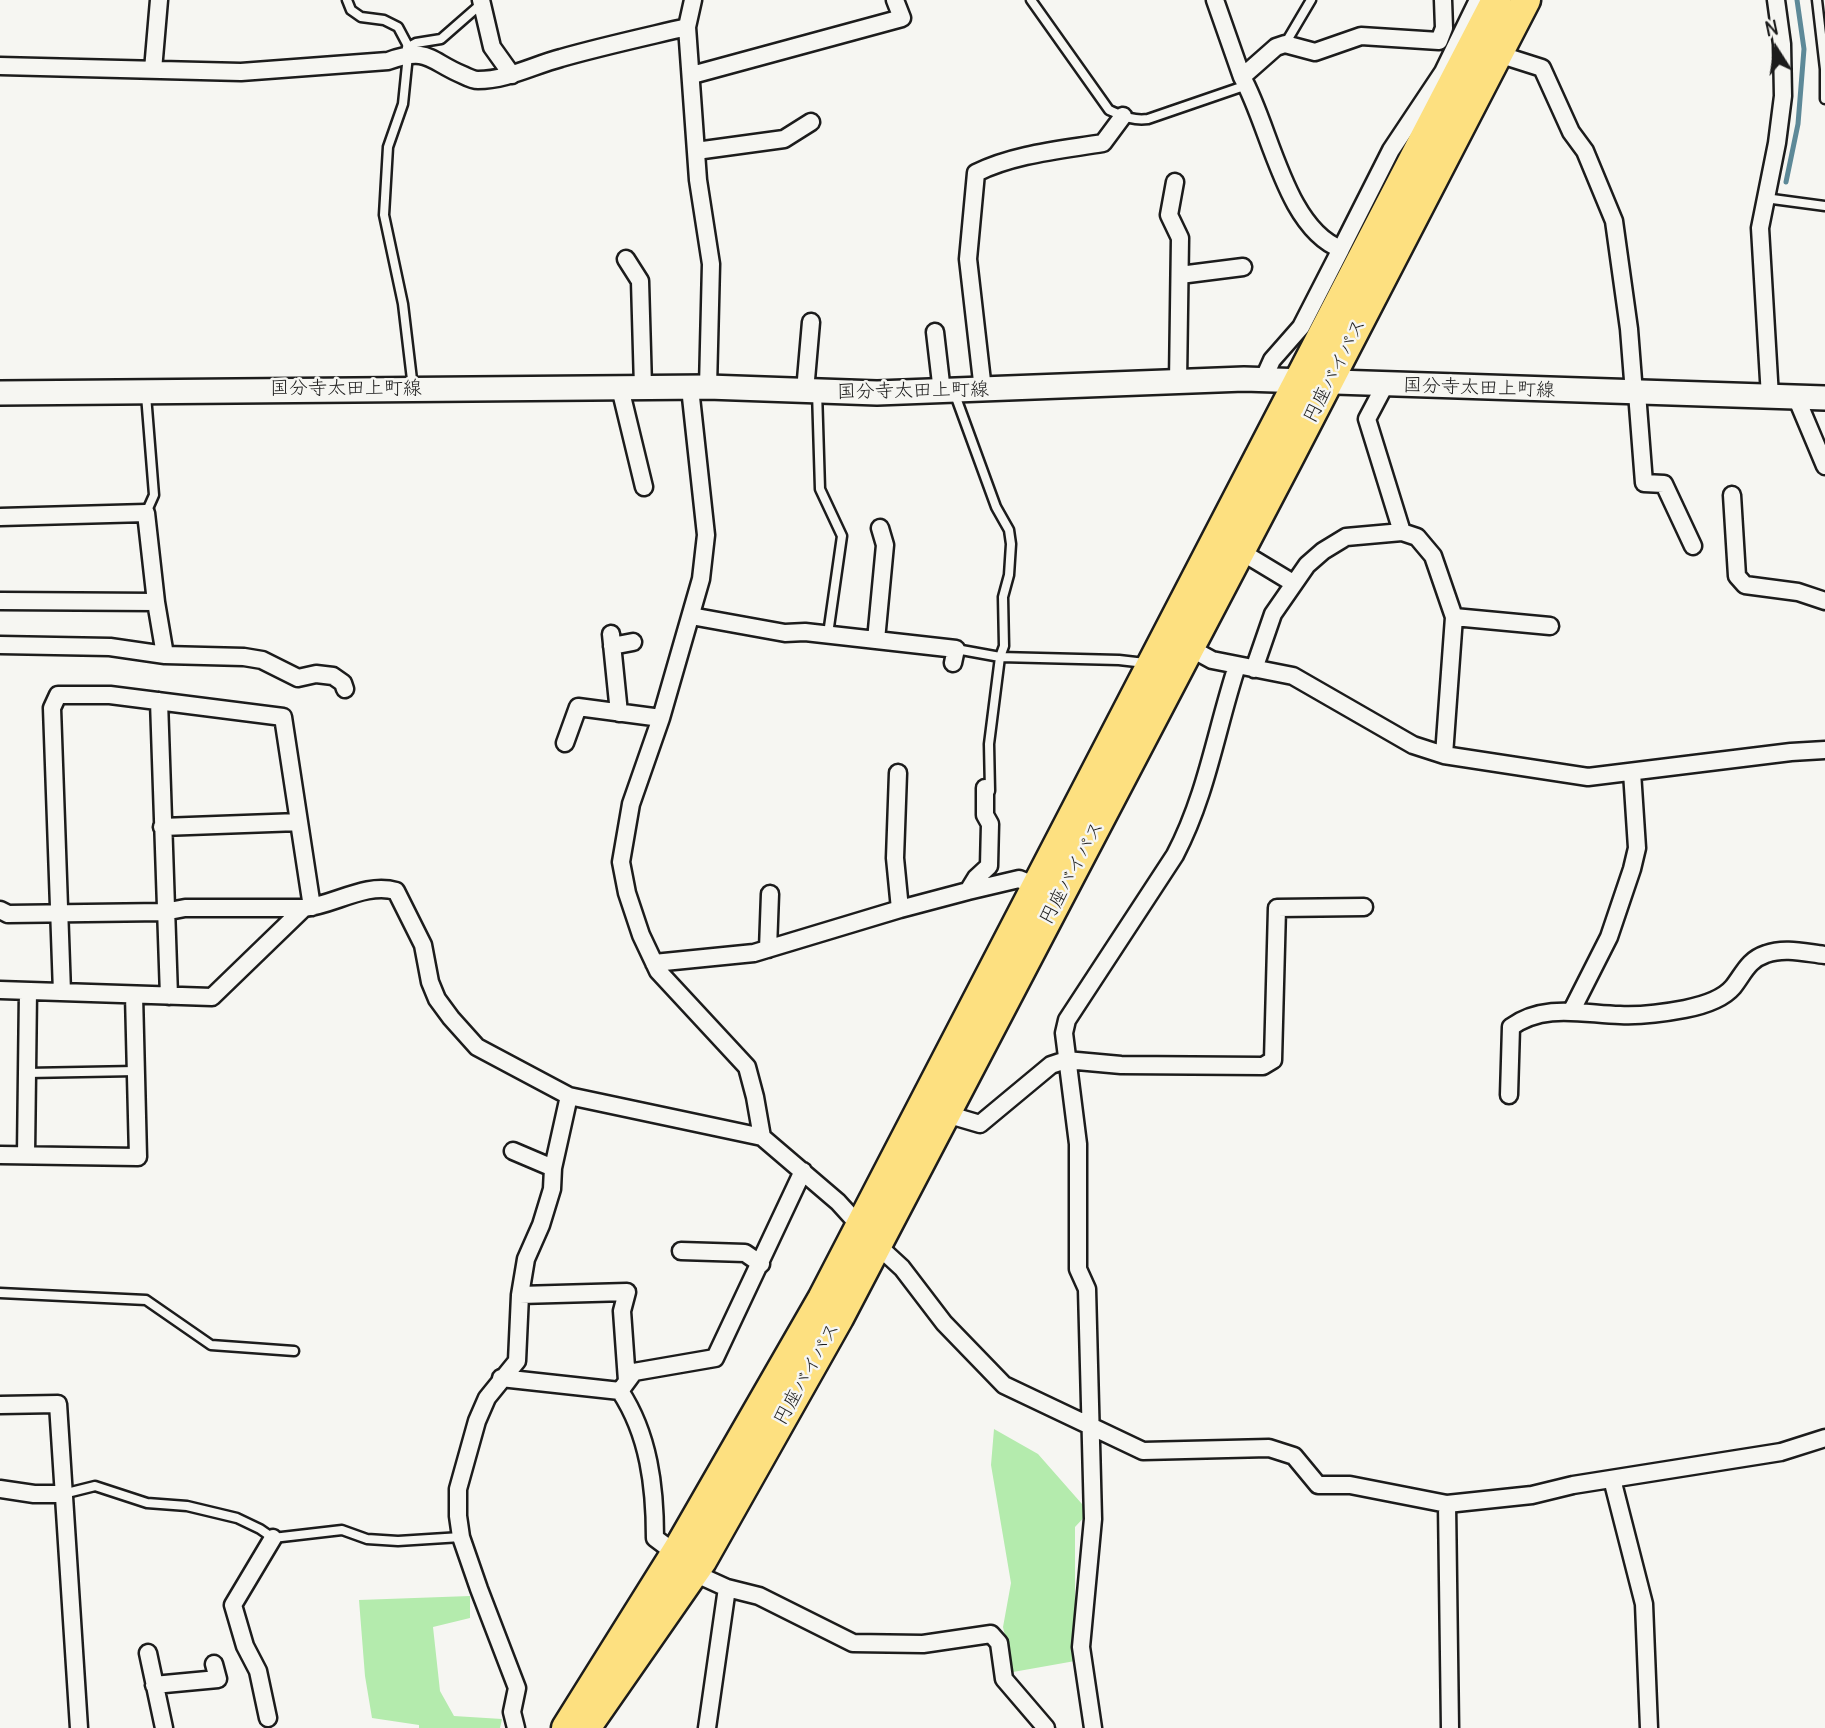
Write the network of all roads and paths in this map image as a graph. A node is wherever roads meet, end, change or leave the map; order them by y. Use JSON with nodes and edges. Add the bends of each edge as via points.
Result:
{"nodes":[{"id":1,"x":159,"y":0,"type":"edge"},
{"id":2,"x":346,"y":0,"type":"edge"},
{"id":3,"x":693,"y":0,"type":"edge"},
{"id":4,"x":895,"y":0,"type":"edge"},
{"id":5,"x":1031,"y":0,"type":"edge"},
{"id":6,"x":1215,"y":0,"type":"edge"},
{"id":7,"x":1311,"y":0,"type":"edge"},
{"id":8,"x":1443,"y":0,"type":"edge"},
{"id":9,"x":1478,"y":0,"type":"edge"},
{"id":10,"x":1496,"y":0,"type":"edge"},
{"id":11,"x":1526,"y":0,"type":"edge"},
{"id":12,"x":1776,"y":0,"type":"edge"},
{"id":13,"x":481,"y":2,"type":"edge"},
{"id":14,"x":1820,"y":5,"type":"edge"},
{"id":15,"x":687,"y":27,"type":"junction"},
{"id":16,"x":1285,"y":44,"type":"junction"},
{"id":17,"x":408,"y":52,"type":"junction"},
{"id":18,"x":1824,"y":52,"type":"edge"},
{"id":19,"x":1498,"y":54,"type":"junction"},
{"id":20,"x":0,"y":66,"type":"edge"},
{"id":21,"x":1825,"y":69,"type":"edge"},
{"id":22,"x":153,"y":70,"type":"junction"},
{"id":23,"x":512,"y":75,"type":"junction"},
{"id":24,"x":692,"y":75,"type":"junction"},
{"id":25,"x":1245,"y":81,"type":"junction"},
{"id":26,"x":1825,"y":99,"type":"edge"},
{"id":27,"x":1123,"y":116,"type":"junction"},
{"id":28,"x":811,"y":122,"type":"dead end"},
{"id":29,"x":696,"y":151,"type":"junction"},
{"id":30,"x":1175,"y":182,"type":"dead end"},
{"id":31,"x":1765,"y":198,"type":"junction"},
{"id":32,"x":1825,"y":206,"type":"edge"},
{"id":33,"x":1341,"y":249,"type":"junction"},
{"id":34,"x":626,"y":259,"type":"dead end"},
{"id":35,"x":1243,"y":267,"type":"dead end"},
{"id":36,"x":1180,"y":275,"type":"junction"},
{"id":37,"x":811,"y":322,"type":"dead end"},
{"id":38,"x":935,"y":332,"type":"dead end"},
{"id":39,"x":1263,"y":380,"type":"junction"},
{"id":40,"x":1299,"y":381,"type":"junction"},
{"id":41,"x":1178,"y":382,"type":"junction"},
{"id":42,"x":1329,"y":382,"type":"junction"},
{"id":43,"x":1385,"y":384,"type":"junction"},
{"id":44,"x":632,"y":387,"type":"junction"},
{"id":45,"x":699,"y":387,"type":"junction"},
{"id":46,"x":413,"y":388,"type":"junction"},
{"id":47,"x":983,"y":390,"type":"junction"},
{"id":48,"x":145,"y":391,"type":"junction"},
{"id":49,"x":811,"y":391,"type":"junction"},
{"id":50,"x":948,"y":392,"type":"junction"},
{"id":51,"x":0,"y":393,"type":"edge"},
{"id":52,"x":1636,"y":393,"type":"junction"},
{"id":53,"x":1770,"y":397,"type":"junction"},
{"id":54,"x":1796,"y":397,"type":"junction"},
{"id":55,"x":1825,"y":398,"type":"edge"},
{"id":56,"x":1825,"y":466,"type":"edge"},
{"id":57,"x":644,"y":487,"type":"dead end"},
{"id":58,"x":1732,"y":495,"type":"dead end"},
{"id":59,"x":146,"y":513,"type":"junction"},
{"id":60,"x":0,"y":517,"type":"edge"},
{"id":61,"x":880,"y":528,"type":"dead end"},
{"id":62,"x":1402,"y":531,"type":"junction"},
{"id":63,"x":1693,"y":546,"type":"dead end"},
{"id":64,"x":1240,"y":551,"type":"junction"},
{"id":65,"x":1293,"y":583,"type":"junction"},
{"id":66,"x":0,"y":601,"type":"edge"},
{"id":67,"x":1825,"y":601,"type":"edge"},
{"id":68,"x":156,"y":602,"type":"junction"},
{"id":69,"x":691,"y":616,"type":"junction"},
{"id":70,"x":1454,"y":617,"type":"junction"},
{"id":71,"x":1550,"y":626,"type":"dead end"},
{"id":72,"x":828,"y":634,"type":"junction"},
{"id":73,"x":876,"y":640,"type":"junction"},
{"id":74,"x":634,"y":642,"type":"dead end"},
{"id":75,"x":0,"y":645,"type":"edge"},
{"id":76,"x":1190,"y":648,"type":"junction"},
{"id":77,"x":165,"y":655,"type":"junction"},
{"id":78,"x":954,"y":656,"type":"joint"},
{"id":79,"x":1000,"y":657,"type":"junction"},
{"id":80,"x":1152,"y":664,"type":"junction"},
{"id":81,"x":1237,"y":666,"type":"junction"},
{"id":82,"x":1254,"y":669,"type":"junction"},
{"id":83,"x":345,"y":689,"type":"dead end"},
{"id":84,"x":159,"y":701,"type":"junction"},
{"id":85,"x":619,"y":713,"type":"junction"},
{"id":86,"x":661,"y":718,"type":"junction"},
{"id":87,"x":565,"y":743,"type":"dead end"},
{"id":88,"x":1825,"y":750,"type":"edge"},
{"id":89,"x":1444,"y":755,"type":"junction"},
{"id":90,"x":1632,"y":772,"type":"junction"},
{"id":91,"x":898,"y":773,"type":"dead end"},
{"id":92,"x":985,"y":795,"type":"joint"},
{"id":93,"x":299,"y":822,"type":"junction"},
{"id":94,"x":162,"y":827,"type":"junction"},
{"id":95,"x":1036,"y":886,"type":"junction"},
{"id":96,"x":968,"y":891,"type":"junction"},
{"id":97,"x":771,"y":894,"type":"dead end"},
{"id":98,"x":1364,"y":906,"type":"dead end"},
{"id":99,"x":308,"y":908,"type":"junction"},
{"id":100,"x":900,"y":909,"type":"junction"},
{"id":101,"x":0,"y":910,"type":"edge"},
{"id":102,"x":164,"y":912,"type":"junction"},
{"id":103,"x":60,"y":913,"type":"junction"},
{"id":104,"x":768,"y":949,"type":"junction"},
{"id":105,"x":1825,"y":955,"type":"edge"},
{"id":106,"x":654,"y":963,"type":"junction"},
{"id":107,"x":0,"y":990,"type":"edge"},
{"id":108,"x":28,"y":991,"type":"junction"},
{"id":109,"x":62,"y":992,"type":"junction"},
{"id":110,"x":134,"y":995,"type":"junction"},
{"id":111,"x":169,"y":996,"type":"junction"},
{"id":112,"x":1571,"y":1012,"type":"junction"},
{"id":113,"x":1066,"y":1060,"type":"junction"},
{"id":114,"x":136,"y":1071,"type":"junction"},
{"id":115,"x":27,"y":1073,"type":"junction"},
{"id":116,"x":1509,"y":1095,"type":"dead end"},
{"id":117,"x":569,"y":1096,"type":"junction"},
{"id":118,"x":946,"y":1114,"type":"junction"},
{"id":119,"x":762,"y":1137,"type":"junction"},
{"id":120,"x":513,"y":1150,"type":"dead end"},
{"id":121,"x":0,"y":1155,"type":"edge"},
{"id":122,"x":26,"y":1155,"type":"junction"},
{"id":123,"x":553,"y":1168,"type":"junction"},
{"id":124,"x":803,"y":1171,"type":"junction"},
{"id":125,"x":868,"y":1236,"type":"junction"},
{"id":126,"x":681,"y":1251,"type":"dead end"},
{"id":127,"x":761,"y":1264,"type":"junction"},
{"id":128,"x":0,"y":1293,"type":"edge"},
{"id":129,"x":520,"y":1295,"type":"junction"},
{"id":130,"x":293,"y":1351,"type":"dead end"},
{"id":131,"x":501,"y":1378,"type":"junction"},
{"id":132,"x":624,"y":1386,"type":"junction"},
{"id":133,"x":0,"y":1405,"type":"edge"},
{"id":134,"x":1091,"y":1427,"type":"junction"},
{"id":135,"x":1825,"y":1438,"type":"edge"},
{"id":136,"x":1612,"y":1479,"type":"junction"},
{"id":137,"x":0,"y":1489,"type":"edge"},
{"id":138,"x":63,"y":1494,"type":"junction"},
{"id":139,"x":1447,"y":1504,"type":"junction"},
{"id":140,"x":461,"y":1537,"type":"junction"},
{"id":141,"x":273,"y":1538,"type":"junction"},
{"id":142,"x":675,"y":1553,"type":"junction"},
{"id":143,"x":694,"y":1573,"type":"junction"},
{"id":144,"x":727,"y":1588,"type":"junction"},
{"id":145,"x":148,"y":1653,"type":"dead end"},
{"id":146,"x":214,"y":1664,"type":"dead end"},
{"id":147,"x":154,"y":1685,"type":"junction"},
{"id":148,"x":268,"y":1718,"type":"dead end"},
{"id":149,"x":79,"y":1728,"type":"edge"},
{"id":150,"x":163,"y":1728,"type":"edge"},
{"id":151,"x":516,"y":1728,"type":"edge"},
{"id":152,"x":566,"y":1728,"type":"edge"},
{"id":153,"x":586,"y":1728,"type":"edge"},
{"id":154,"x":707,"y":1728,"type":"edge"},
{"id":155,"x":1046,"y":1728,"type":"edge"},
{"id":156,"x":1093,"y":1728,"type":"edge"},
{"id":157,"x":1450,"y":1728,"type":"edge"},
{"id":158,"x":1649,"y":1728,"type":"edge"}],
"edges":[{"from":1,"to":22,"type":"street"},
{"from":2,"to":17,"type":"lane","via":[[362,17],[397,27]]},
{"from":3,"to":15,"type":"street"},
{"from":4,"to":24,"type":"street","via":[[902,18]]},
{"from":5,"to":27,"type":"lane","via":[[1109,110]]},
{"from":6,"to":25,"type":"street"},
{"from":7,"to":16,"type":"lane"},
{"from":8,"to":16,"type":"street","via":[[1444,28],[1439,41],[1361,36],[1315,52]]},
{"from":9,"to":33,"type":"street","via":[[1443,72],[1391,150]]},
{"from":10,"to":40,"type":"highway","name":"円座バイパス"},
{"from":11,"to":19,"type":"highway","name":"円座バイパス"},
{"from":12,"to":31,"type":"street","via":[[1783,96]]},
{"from":13,"to":17,"type":"lane","via":[[440,39],[416,43]]},
{"from":13,"to":23,"type":"street","via":[[492,47]]},
{"from":14,"to":18,"type":"lane"},
{"from":15,"to":23,"type":"street","via":[[558,58]]},
{"from":15,"to":24,"type":"street"},
{"from":16,"to":25,"type":"street","via":[[1276,47]]},
{"from":17,"to":22,"type":"street","via":[[388,61],[241,72]]},
{"from":17,"to":23,"type":"street","via":[[433,57],[476,80]]},
{"from":17,"to":46,"type":"lane","via":[[403,104],[388,147],[384,215],[403,304]]},
{"from":18,"to":21,"type":"lane"},
{"from":19,"to":42,"type":"highway","name":"円座バイパス"},
{"from":19,"to":52,"type":"street","via":[[1542,68],[1585,151],[1614,221]]},
{"from":20,"to":22,"type":"street"},
{"from":21,"to":26,"type":"lane"},
{"from":24,"to":29,"type":"street"},
{"from":25,"to":27,"type":"lane","via":[[1148,119]]},
{"from":25,"to":33,"type":"street","via":[[1294,202],[1306,222],[1329,245]]},
{"from":27,"to":47,"type":"street","via":[[1103,143],[1041,154],[976,173],[968,259]]},
{"from":28,"to":29,"type":"street","via":[[784,139]]},
{"from":29,"to":45,"type":"street","via":[[711,264]]},
{"from":30,"to":36,"type":"street","via":[[1169,215],[1180,239]]},
{"from":31,"to":32,"type":"lane"},
{"from":31,"to":53,"type":"street","via":[[1760,228]]},
{"from":33,"to":39,"type":"street","via":[[1301,327],[1272,360]]},
{"from":34,"to":44,"type":"street","via":[[640,281]]},
{"from":35,"to":36,"type":"street"},
{"from":36,"to":41,"type":"street"},
{"from":37,"to":49,"type":"street"},
{"from":38,"to":50,"type":"street"},
{"from":39,"to":40,"type":"main road","name":"国分寺太田上町線"},
{"from":39,"to":41,"type":"main road","name":"国分寺太田上町線"},
{"from":40,"to":42,"type":"main road","name":"国分寺太田上町線"},
{"from":40,"to":80,"type":"highway","name":"円座バイパス"},
{"from":41,"to":47,"type":"main road","name":"国分寺太田上町線"},
{"from":42,"to":43,"type":"main road","name":"国分寺太田上町線"},
{"from":42,"to":64,"type":"highway","name":"円座バイパス"},
{"from":43,"to":52,"type":"main road","name":"国分寺太田上町線"},
{"from":43,"to":62,"type":"street","via":[[1367,419]]},
{"from":44,"to":45,"type":"main road","name":"国分寺太田上町線"},
{"from":44,"to":46,"type":"main road","name":"国分寺太田上町線"},
{"from":44,"to":57,"type":"street"},
{"from":45,"to":49,"type":"main road","name":"国分寺太田上町線"},
{"from":45,"to":69,"type":"street","via":[[706,535]]},
{"from":46,"to":48,"type":"main road","name":"国分寺太田上町線"},
{"from":47,"to":50,"type":"main road","name":"国分寺太田上町線"},
{"from":48,"to":51,"type":"main road","name":"国分寺太田上町線"},
{"from":48,"to":59,"type":"lane","via":[[154,495]]},
{"from":49,"to":50,"type":"main road","name":"国分寺太田上町線"},
{"from":49,"to":72,"type":"lane","via":[[820,489],[842,536]]},
{"from":50,"to":79,"type":"lane","via":[[1009,530]]},
{"from":52,"to":53,"type":"main road","name":"国分寺太田上町線"},
{"from":52,"to":63,"type":"street","via":[[1644,483],[1664,484]]},
{"from":53,"to":54,"type":"main road","name":"国分寺太田上町線"},
{"from":54,"to":55,"type":"main road","name":"国分寺太田上町線"},
{"from":54,"to":56,"type":"street"},
{"from":58,"to":67,"type":"street","via":[[1737,576],[1745,584]]},
{"from":59,"to":60,"type":"street"},
{"from":59,"to":68,"type":"street"},
{"from":61,"to":73,"type":"street","via":[[886,545]]},
{"from":62,"to":65,"type":"street","via":[[1346,537],[1323,551]]},
{"from":62,"to":70,"type":"street","via":[[1417,537],[1433,556]]},
{"from":64,"to":65,"type":"street"},
{"from":64,"to":76,"type":"highway","name":"円座バイパス"},
{"from":65,"to":82,"type":"street","via":[[1273,614]]},
{"from":66,"to":68,"type":"street"},
{"from":68,"to":77,"type":"street"},
{"from":69,"to":72,"type":"street","via":[[785,633]]},
{"from":69,"to":86,"type":"street"},
{"from":70,"to":71,"type":"street"},
{"from":70,"to":89,"type":"street"},
{"from":72,"to":73,"type":"street"},
{"from":73,"to":78,"type":"street"},
{"from":74,"to":85,"type":"street","via":[[612,640]]},
{"from":75,"to":77,"type":"street","via":[[110,647]]},
{"from":76,"to":81,"type":"street"},
{"from":76,"to":118,"type":"highway","name":"円座バイパス"},
{"from":77,"to":83,"type":"street","via":[[262,660],[298,678],[333,676]]},
{"from":78,"to":79,"type":"lane"},
{"from":79,"to":80,"type":"lane"},
{"from":79,"to":92,"type":"lane","via":[[989,744],[992,789]]},
{"from":80,"to":95,"type":"highway","name":"円座バイパス"},
{"from":81,"to":82,"type":"street"},
{"from":81,"to":113,"type":"street","via":[[1205,786],[1186,834],[1067,1020]]},
{"from":82,"to":89,"type":"street","via":[[1293,676],[1413,745]]},
{"from":84,"to":93,"type":"street","via":[[283,717]]},
{"from":84,"to":94,"type":"street"},
{"from":84,"to":103,"type":"street","via":[[58,695],[52,708]]},
{"from":85,"to":86,"type":"street"},
{"from":85,"to":87,"type":"street","via":[[578,707]]},
{"from":86,"to":106,"type":"street","via":[[631,804],[621,862],[627,893]]},
{"from":88,"to":90,"type":"street"},
{"from":89,"to":90,"type":"street","via":[[1588,776]]},
{"from":90,"to":112,"type":"street","via":[[1637,848],[1632,869],[1609,937]]},
{"from":91,"to":100,"type":"street","via":[[895,859]]},
{"from":92,"to":96,"type":"street","via":[[989,866]]},
{"from":93,"to":94,"type":"street"},
{"from":93,"to":99,"type":"street"},
{"from":94,"to":102,"type":"street"},
{"from":95,"to":96,"type":"street","via":[[1018,879]]},
{"from":95,"to":125,"type":"highway","name":"円座バイパス"},
{"from":96,"to":100,"type":"street"},
{"from":97,"to":104,"type":"street"},
{"from":98,"to":113,"type":"street","via":[[1277,908],[1273,1060],[1263,1066]]},
{"from":99,"to":102,"type":"street"},
{"from":99,"to":111,"type":"street","via":[[212,998]]},
{"from":99,"to":117,"type":"street","via":[[368,890],[384,887],[396,891],[423,946],[437,999],[451,1018],[477,1047]]},
{"from":100,"to":104,"type":"street"},
{"from":101,"to":103,"type":"street","via":[[8,914]]},
{"from":102,"to":103,"type":"street"},
{"from":102,"to":111,"type":"street"},
{"from":103,"to":109,"type":"street"},
{"from":104,"to":106,"type":"street"},
{"from":105,"to":112,"type":"street","via":[[1788,950],[1766,954],[1748,964],[1718,999],[1686,1009],[1623,1016]]},
{"from":106,"to":119,"type":"street","via":[[747,1067]]},
{"from":107,"to":108,"type":"street"},
{"from":108,"to":109,"type":"street"},
{"from":108,"to":115,"type":"street"},
{"from":109,"to":110,"type":"street"},
{"from":110,"to":111,"type":"street"},
{"from":110,"to":114,"type":"street"},
{"from":112,"to":116,"type":"street","via":[[1559,1010],[1522,1019],[1511,1027]]},
{"from":113,"to":118,"type":"street","via":[[1051,1065],[980,1124]]},
{"from":113,"to":134,"type":"street","via":[[1078,1144],[1078,1269],[1087,1289]]},
{"from":114,"to":115,"type":"lane"},
{"from":114,"to":122,"type":"street","via":[[138,1157]]},
{"from":115,"to":122,"type":"street"},
{"from":117,"to":119,"type":"street"},
{"from":117,"to":123,"type":"street"},
{"from":118,"to":125,"type":"highway","name":"円座バイパス"},
{"from":119,"to":124,"type":"street"},
{"from":120,"to":123,"type":"street"},
{"from":121,"to":122,"type":"street"},
{"from":123,"to":129,"type":"street","via":[[552,1189],[526,1259]]},
{"from":124,"to":125,"type":"street"},
{"from":124,"to":127,"type":"street"},
{"from":125,"to":134,"type":"street","via":[[902,1268],[944,1323],[1004,1385]]},
{"from":125,"to":142,"type":"highway","name":"円座バイパス","via":[[822,1299]]},
{"from":125,"to":143,"type":"highway","name":"円座バイパス"},
{"from":126,"to":127,"type":"street","via":[[745,1253]]},
{"from":127,"to":132,"type":"street","via":[[715,1358],[634,1372]]},
{"from":128,"to":130,"type":"lane","via":[[146,1300],[211,1345]]},
{"from":129,"to":131,"type":"street","via":[[517,1361]]},
{"from":129,"to":132,"type":"street","via":[[626,1293],[622,1311]]},
{"from":131,"to":132,"type":"street"},
{"from":131,"to":140,"type":"street","via":[[477,1420],[458,1489]]},
{"from":132,"to":142,"type":"street","via":[[650,1463],[655,1538]]},
{"from":133,"to":138,"type":"street","via":[[58,1404]]},
{"from":134,"to":139,"type":"street","via":[[1143,1451],[1269,1448],[1293,1456],[1318,1485],[1350,1485]]},
{"from":134,"to":156,"type":"street","via":[[1093,1519],[1081,1647]]},
{"from":135,"to":136,"type":"street","via":[[1781,1451]]},
{"from":136,"to":139,"type":"street","via":[[1532,1495]]},
{"from":136,"to":158,"type":"street","via":[[1644,1604]]},
{"from":137,"to":138,"type":"street"},
{"from":138,"to":141,"type":"lane","via":[[94,1486],[147,1503],[187,1506],[237,1518]]},
{"from":138,"to":149,"type":"street"},
{"from":139,"to":157,"type":"street"},
{"from":140,"to":141,"type":"lane","via":[[398,1541],[367,1539],[342,1530]]},
{"from":140,"to":151,"type":"street","via":[[517,1688],[512,1712]]},
{"from":141,"to":148,"type":"street","via":[[233,1605],[258,1671]]},
{"from":142,"to":152,"type":"highway","name":"円座バイパス"},
{"from":143,"to":144,"type":"street"},
{"from":143,"to":153,"type":"highway","name":"円座バイパス"},
{"from":144,"to":154,"type":"street"},
{"from":144,"to":155,"type":"street","via":[[759,1596],[853,1643],[923,1644],[991,1634],[999,1643],[1004,1679]]},
{"from":145,"to":147,"type":"street"},
{"from":146,"to":147,"type":"street","via":[[218,1679]]},
{"from":147,"to":150,"type":"street"}]}
